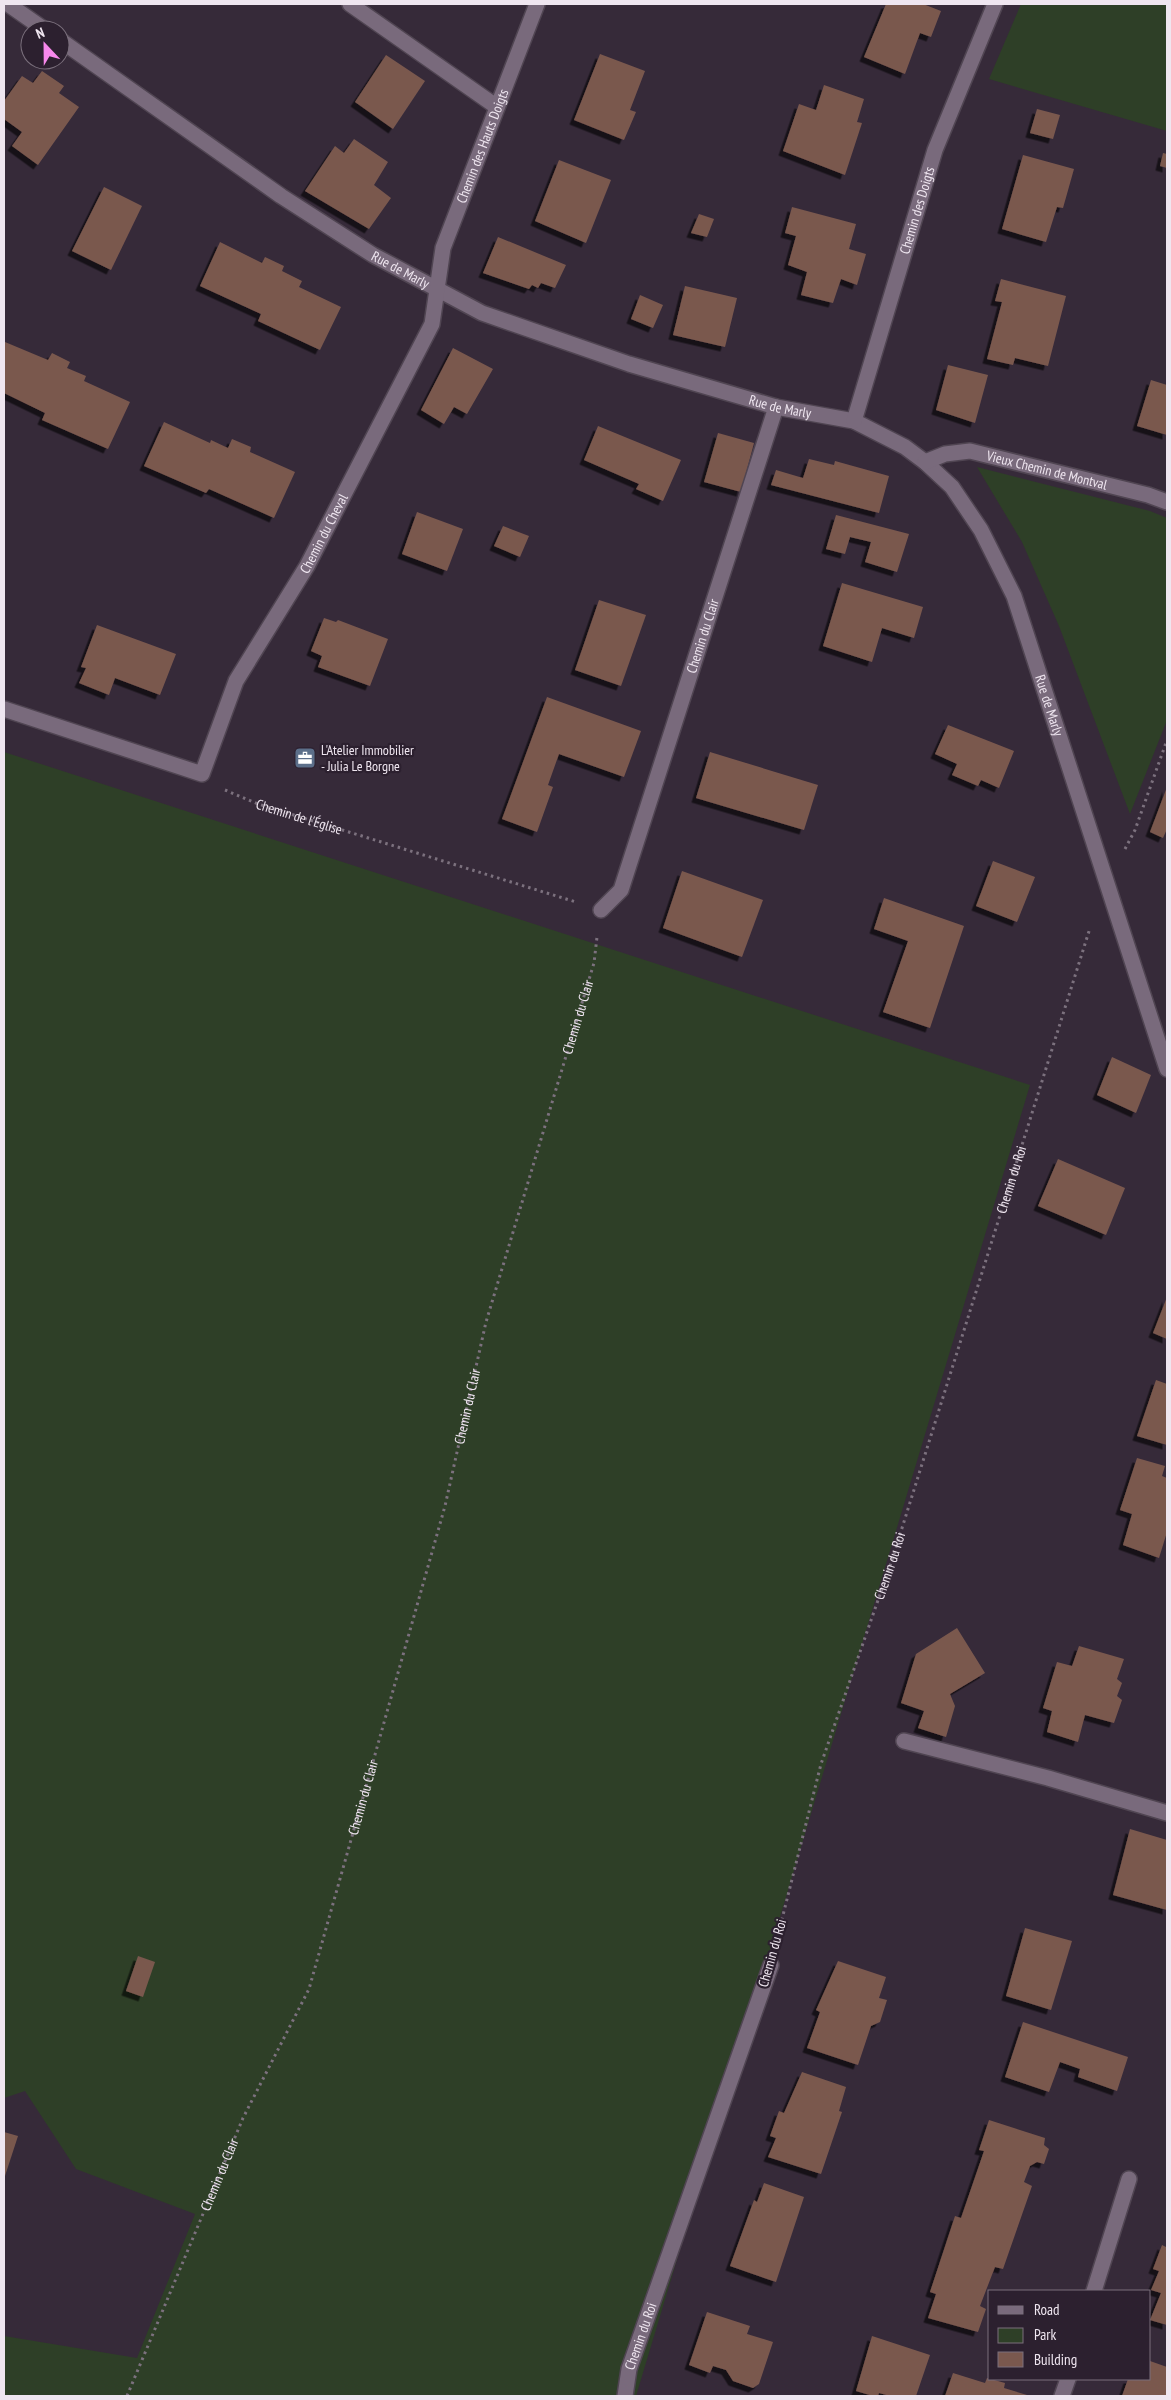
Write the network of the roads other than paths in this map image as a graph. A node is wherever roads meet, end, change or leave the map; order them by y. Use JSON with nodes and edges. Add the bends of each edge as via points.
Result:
{"nodes":[{"id":1,"x":8,"y":4,"type":"edge"},
{"id":2,"x":350,"y":4,"type":"edge"},
{"id":3,"x":537,"y":4,"type":"edge"},
{"id":4,"x":995,"y":4,"type":"edge"},
{"id":5,"x":31,"y":20,"type":"edge"},
{"id":6,"x":70,"y":47,"type":"edge"},
{"id":7,"x":497,"y":107,"type":"junction"},
{"id":8,"x":437,"y":291,"type":"junction"},
{"id":9,"x":776,"y":406,"type":"junction"},
{"id":10,"x":854,"y":421,"type":"junction"},
{"id":11,"x":926,"y":462,"type":"junction"},
{"id":12,"x":1167,"y":502,"type":"edge"},
{"id":13,"x":4,"y":709,"type":"edge"},
{"id":14,"x":601,"y":910,"type":"road end"},
{"id":15,"x":1167,"y":1069,"type":"edge"},
{"id":16,"x":904,"y":1741,"type":"dead end"},
{"id":17,"x":1167,"y":1813,"type":"edge"},
{"id":18,"x":771,"y":1965,"type":"road end"},
{"id":19,"x":1129,"y":2179,"type":"dead end"},
{"id":20,"x":1094,"y":2290,"type":"edge"},
{"id":21,"x":1068,"y":2380,"type":"edge"},
{"id":22,"x":625,"y":2396,"type":"edge"},
{"id":23,"x":1062,"y":2396,"type":"edge"}],
"edges":[{"from":1,"to":5,"type":"street"},
{"from":2,"to":7,"type":"street"},
{"from":3,"to":7,"type":"street","name":"Chemin des Hauts Doigts"},
{"from":4,"to":10,"type":"street","name":"Chemin des Doigts","via":[[935,150]]},
{"from":6,"to":8,"type":"street","name":"Rue de Marly","via":[[281,196],[373,255]]},
{"from":7,"to":8,"type":"street","name":"Chemin des Hauts Doigts","via":[[443,248]]},
{"from":8,"to":9,"type":"street","name":"Rue de Marly","via":[[482,313],[628,364]]},
{"from":8,"to":13,"type":"street","name":"Chemin du Cheval","via":[[432,324],[307,566],[236,681],[202,774]]},
{"from":9,"to":10,"type":"street","name":"Rue de Marly"},
{"from":9,"to":14,"type":"street","name":"Chemin du Clair","via":[[621,890]]},
{"from":10,"to":11,"type":"street","name":"Rue de Marly","via":[[905,447]]},
{"from":11,"to":12,"type":"street","name":"Vieux Chemin de Montval","via":[[945,454],[970,451]]},
{"from":11,"to":15,"type":"street","name":"Rue de Marly","via":[[952,487],[981,530],[1014,596]]},
{"from":16,"to":17,"type":"street"},
{"from":18,"to":22,"type":"street","name":"Chemin du Roi","via":[[629,2369]]},
{"from":19,"to":20,"type":"street"},
{"from":21,"to":23,"type":"street"}]}
